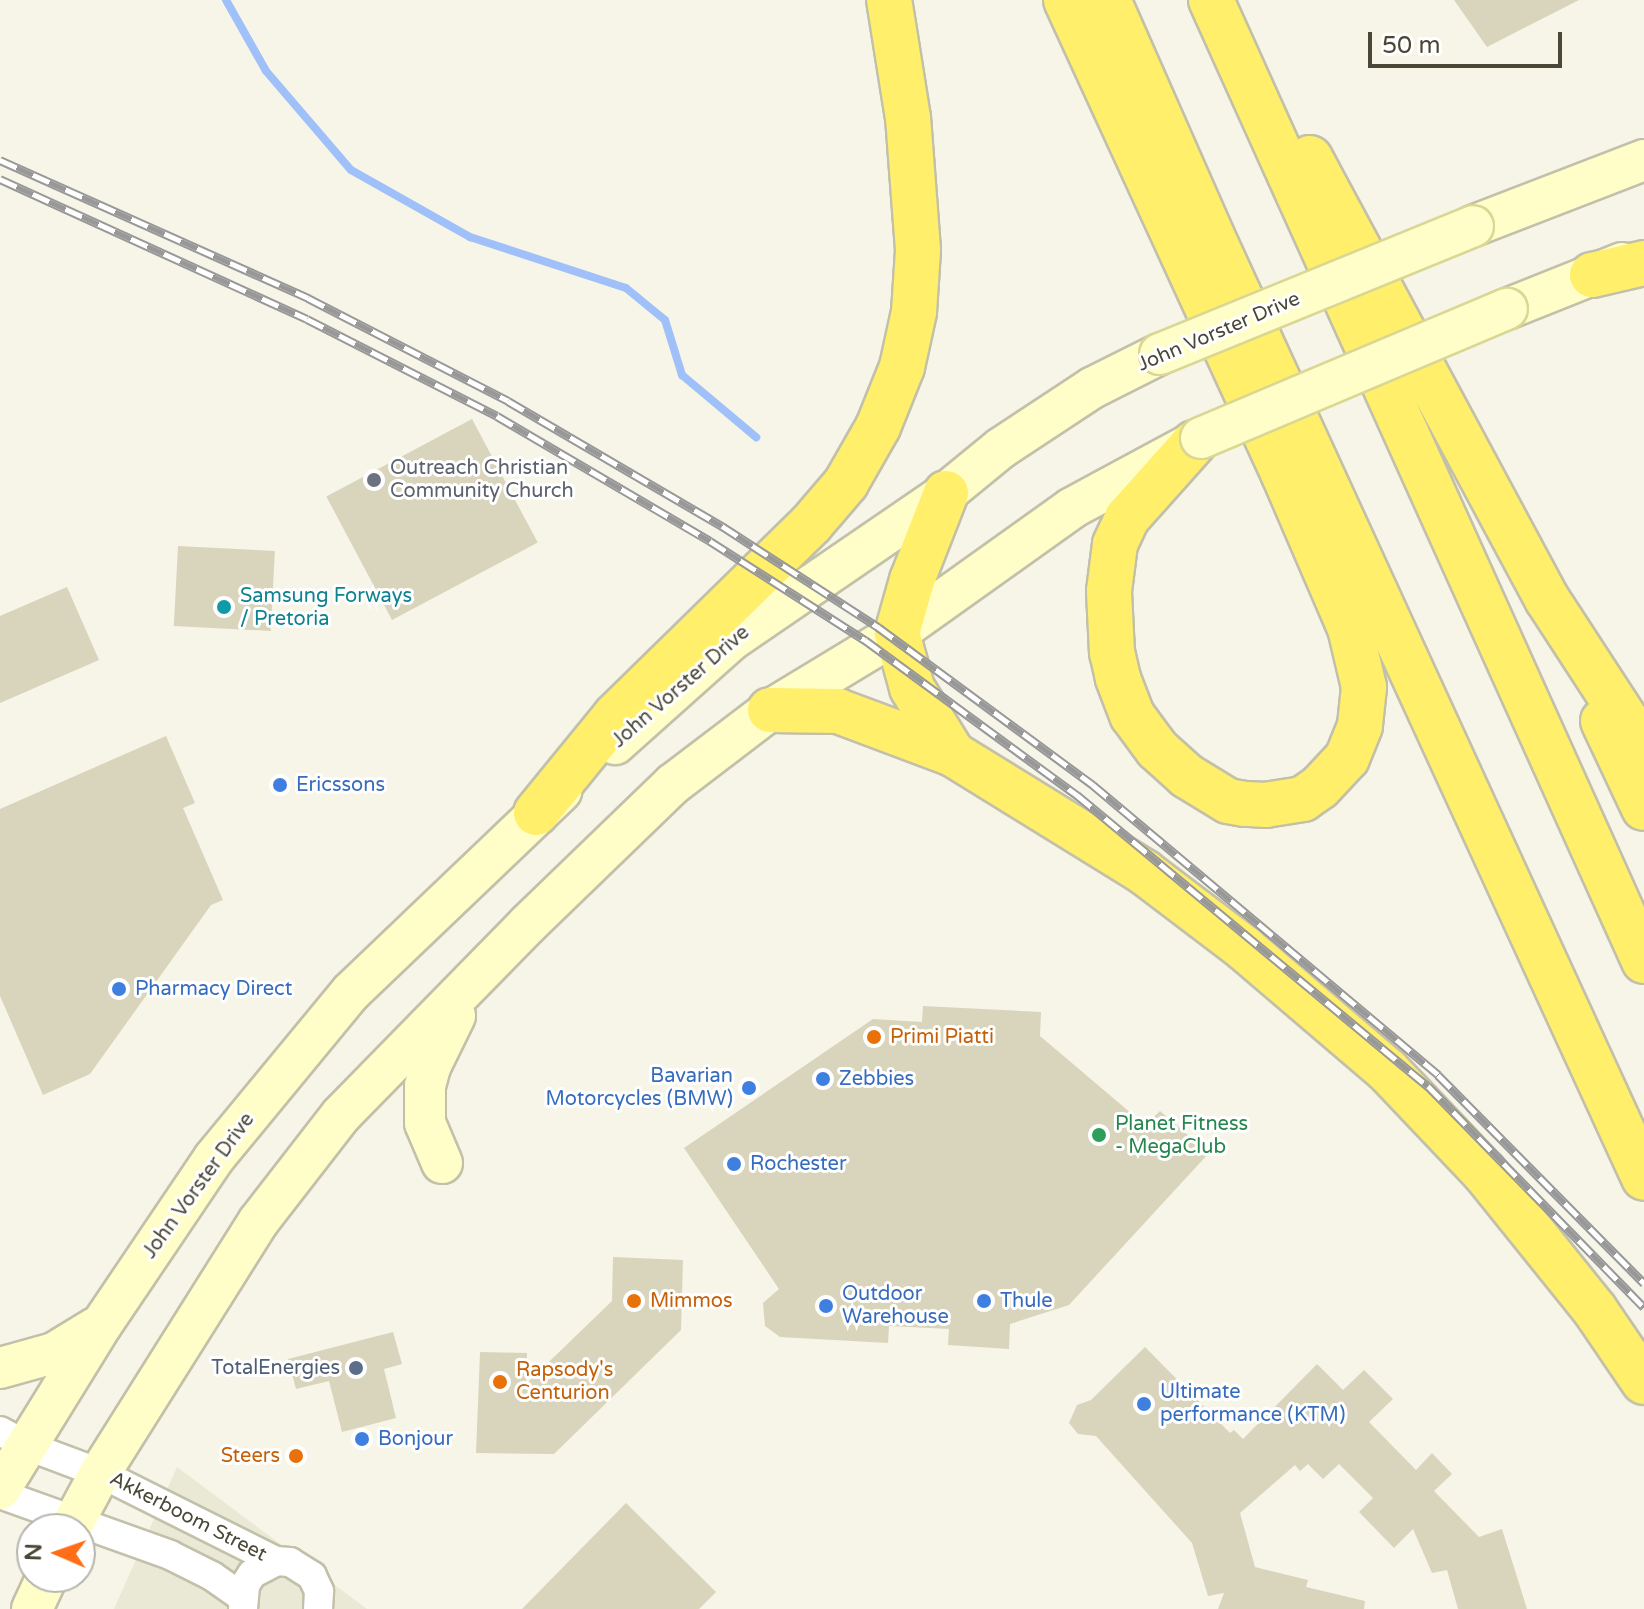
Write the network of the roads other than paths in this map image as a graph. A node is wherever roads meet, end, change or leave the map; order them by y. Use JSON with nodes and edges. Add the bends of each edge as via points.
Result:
{"nodes":[{"id":1,"x":889,"y":0,"type":"edge"},
{"id":2,"x":1066,"y":0,"type":"edge"},
{"id":3,"x":1108,"y":0,"type":"edge"},
{"id":4,"x":1211,"y":0,"type":"edge"},
{"id":5,"x":1225,"y":0,"type":"edge"},
{"id":6,"x":1644,"y":160,"type":"edge"},
{"id":7,"x":1644,"y":254,"type":"edge"},
{"id":8,"x":1644,"y":263,"type":"edge"},
{"id":9,"x":1592,"y":275,"type":"junction"},
{"id":10,"x":1197,"y":441,"type":"junction"},
{"id":11,"x":946,"y":493,"type":"junction"},
{"id":12,"x":1547,"y":599,"type":"junction"},
{"id":13,"x":897,"y":633,"type":"junction"},
{"id":14,"x":770,"y":710,"type":"junction"},
{"id":15,"x":1644,"y":748,"type":"edge"},
{"id":16,"x":953,"y":754,"type":"junction"},
{"id":17,"x":1644,"y":808,"type":"edge"},
{"id":18,"x":536,"y":813,"type":"junction"},
{"id":19,"x":1644,"y":961,"type":"edge"},
{"id":20,"x":472,"y":984,"type":"junction"},
{"id":21,"x":442,"y":1163,"type":"dead end"},
{"id":22,"x":1644,"y":1178,"type":"edge"},
{"id":23,"x":102,"y":1324,"type":"junction"},
{"id":24,"x":0,"y":1368,"type":"edge"},
{"id":25,"x":1644,"y":1382,"type":"edge"},
{"id":26,"x":13,"y":1438,"type":"edge"},
{"id":27,"x":100,"y":1473,"type":"junction"},
{"id":28,"x":0,"y":1492,"type":"edge"},
{"id":29,"x":46,"y":1513,"type":"edge"},
{"id":30,"x":78,"y":1513,"type":"edge"},
{"id":31,"x":96,"y":1533,"type":"edge"},
{"id":32,"x":276,"y":1561,"type":"junction"},
{"id":33,"x":242,"y":1603,"type":"edge"},
{"id":34,"x":321,"y":1607,"type":"edge"}],
"edges":[{"from":1,"to":18,"type":"highway","via":[[908,118],[918,250],[914,312],[902,367],[878,427],[846,483],[811,524],[615,716]]},
{"from":2,"to":10,"type":"highway","via":[[1350,628],[1364,687],[1360,726],[1347,758],[1303,799],[1255,805],[1214,794],[1157,749],[1132,715],[1121,687],[1110,626],[1115,544],[1127,518]]},
{"from":3,"to":22,"type":"highway"},
{"from":4,"to":19,"type":"highway"},
{"from":5,"to":12,"type":"highway"},
{"from":6,"to":11,"type":"main road","name":"John Vorster Drive","bridge":true,"via":[[1160,354],[1079,397],[1001,448]]},
{"from":7,"to":9,"type":"main road"},
{"from":8,"to":9,"type":"highway"},
{"from":9,"to":10,"type":"main road","bridge":true},
{"from":10,"to":13,"type":"main road","via":[[1072,508]]},
{"from":11,"to":13,"type":"highway"},
{"from":11,"to":18,"type":"main road","name":"John Vorster Drive","via":[[730,641]]},
{"from":12,"to":15,"type":"highway"},
{"from":12,"to":17,"type":"highway"},
{"from":13,"to":14,"type":"main road"},
{"from":13,"to":16,"type":"highway","via":[[912,688]]},
{"from":14,"to":16,"type":"highway","via":[[838,711]]},
{"from":14,"to":20,"type":"main road","via":[[673,784]]},
{"from":16,"to":25,"type":"highway","via":[[1144,872],[1342,1029],[1484,1172],[1595,1310]]},
{"from":18,"to":23,"type":"main road","name":"John Vorster Drive","via":[[351,992],[214,1158]]},
{"from":20,"to":21,"type":"main road","via":[[425,1086],[425,1123]]},
{"from":20,"to":27,"type":"main road","via":[[341,1115],[258,1222]]},
{"from":23,"to":24,"type":"main road","via":[[54,1353]]},
{"from":23,"to":26,"type":"main road","name":"John Vorster Drive"},
{"from":26,"to":27,"type":"street","name":"Akkerboom Street"},
{"from":26,"to":28,"type":"main road","name":"John Vorster Drive"},
{"from":27,"to":30,"type":"main road"},
{"from":27,"to":32,"type":"street","name":"Akkerboom Street"},
{"from":28,"to":29,"type":"street","name":"Akkerboom Street"},
{"from":31,"to":33,"type":"street","name":"Akkerboom Street","via":[[192,1565]]},
{"from":32,"to":33,"type":"street","via":[[252,1574]]},
{"from":32,"to":34,"type":"street","name":"Akkerboom Street","via":[[302,1567],[312,1576]]}]}
